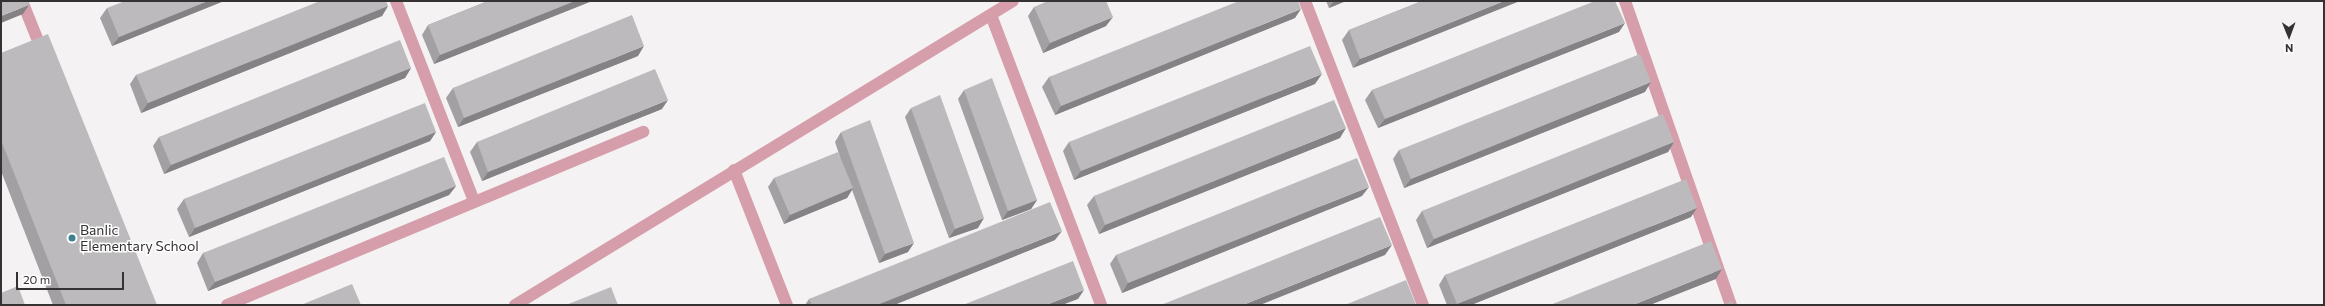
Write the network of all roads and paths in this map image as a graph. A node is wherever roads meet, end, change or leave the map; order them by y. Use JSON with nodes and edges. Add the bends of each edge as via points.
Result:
{"nodes":[{"id":1,"x":22,"y":1,"type":"edge"},
{"id":2,"x":396,"y":1,"type":"edge"},
{"id":3,"x":1013,"y":1,"type":"edge"},
{"id":4,"x":1305,"y":1,"type":"edge"},
{"id":5,"x":1625,"y":1,"type":"edge"},
{"id":6,"x":990,"y":15,"type":"junction"},
{"id":7,"x":48,"y":67,"type":"edge"},
{"id":8,"x":643,"y":132,"type":"dead end"},
{"id":9,"x":734,"y":170,"type":"junction"},
{"id":10,"x":474,"y":201,"type":"junction"},
{"id":11,"x":227,"y":305,"type":"edge"},
{"id":12,"x":515,"y":305,"type":"edge"},
{"id":13,"x":787,"y":305,"type":"edge"},
{"id":14,"x":1101,"y":305,"type":"edge"},
{"id":15,"x":1423,"y":305,"type":"edge"},
{"id":16,"x":1731,"y":305,"type":"edge"}],
"edges":[{"from":1,"to":7,"type":"street"},
{"from":2,"to":10,"type":"street"},
{"from":3,"to":6,"type":"street"},
{"from":4,"to":15,"type":"street"},
{"from":5,"to":16,"type":"street"},
{"from":6,"to":9,"type":"street"},
{"from":6,"to":14,"type":"street"},
{"from":8,"to":10,"type":"street"},
{"from":9,"to":12,"type":"street"},
{"from":9,"to":13,"type":"street"},
{"from":10,"to":11,"type":"street"}]}
